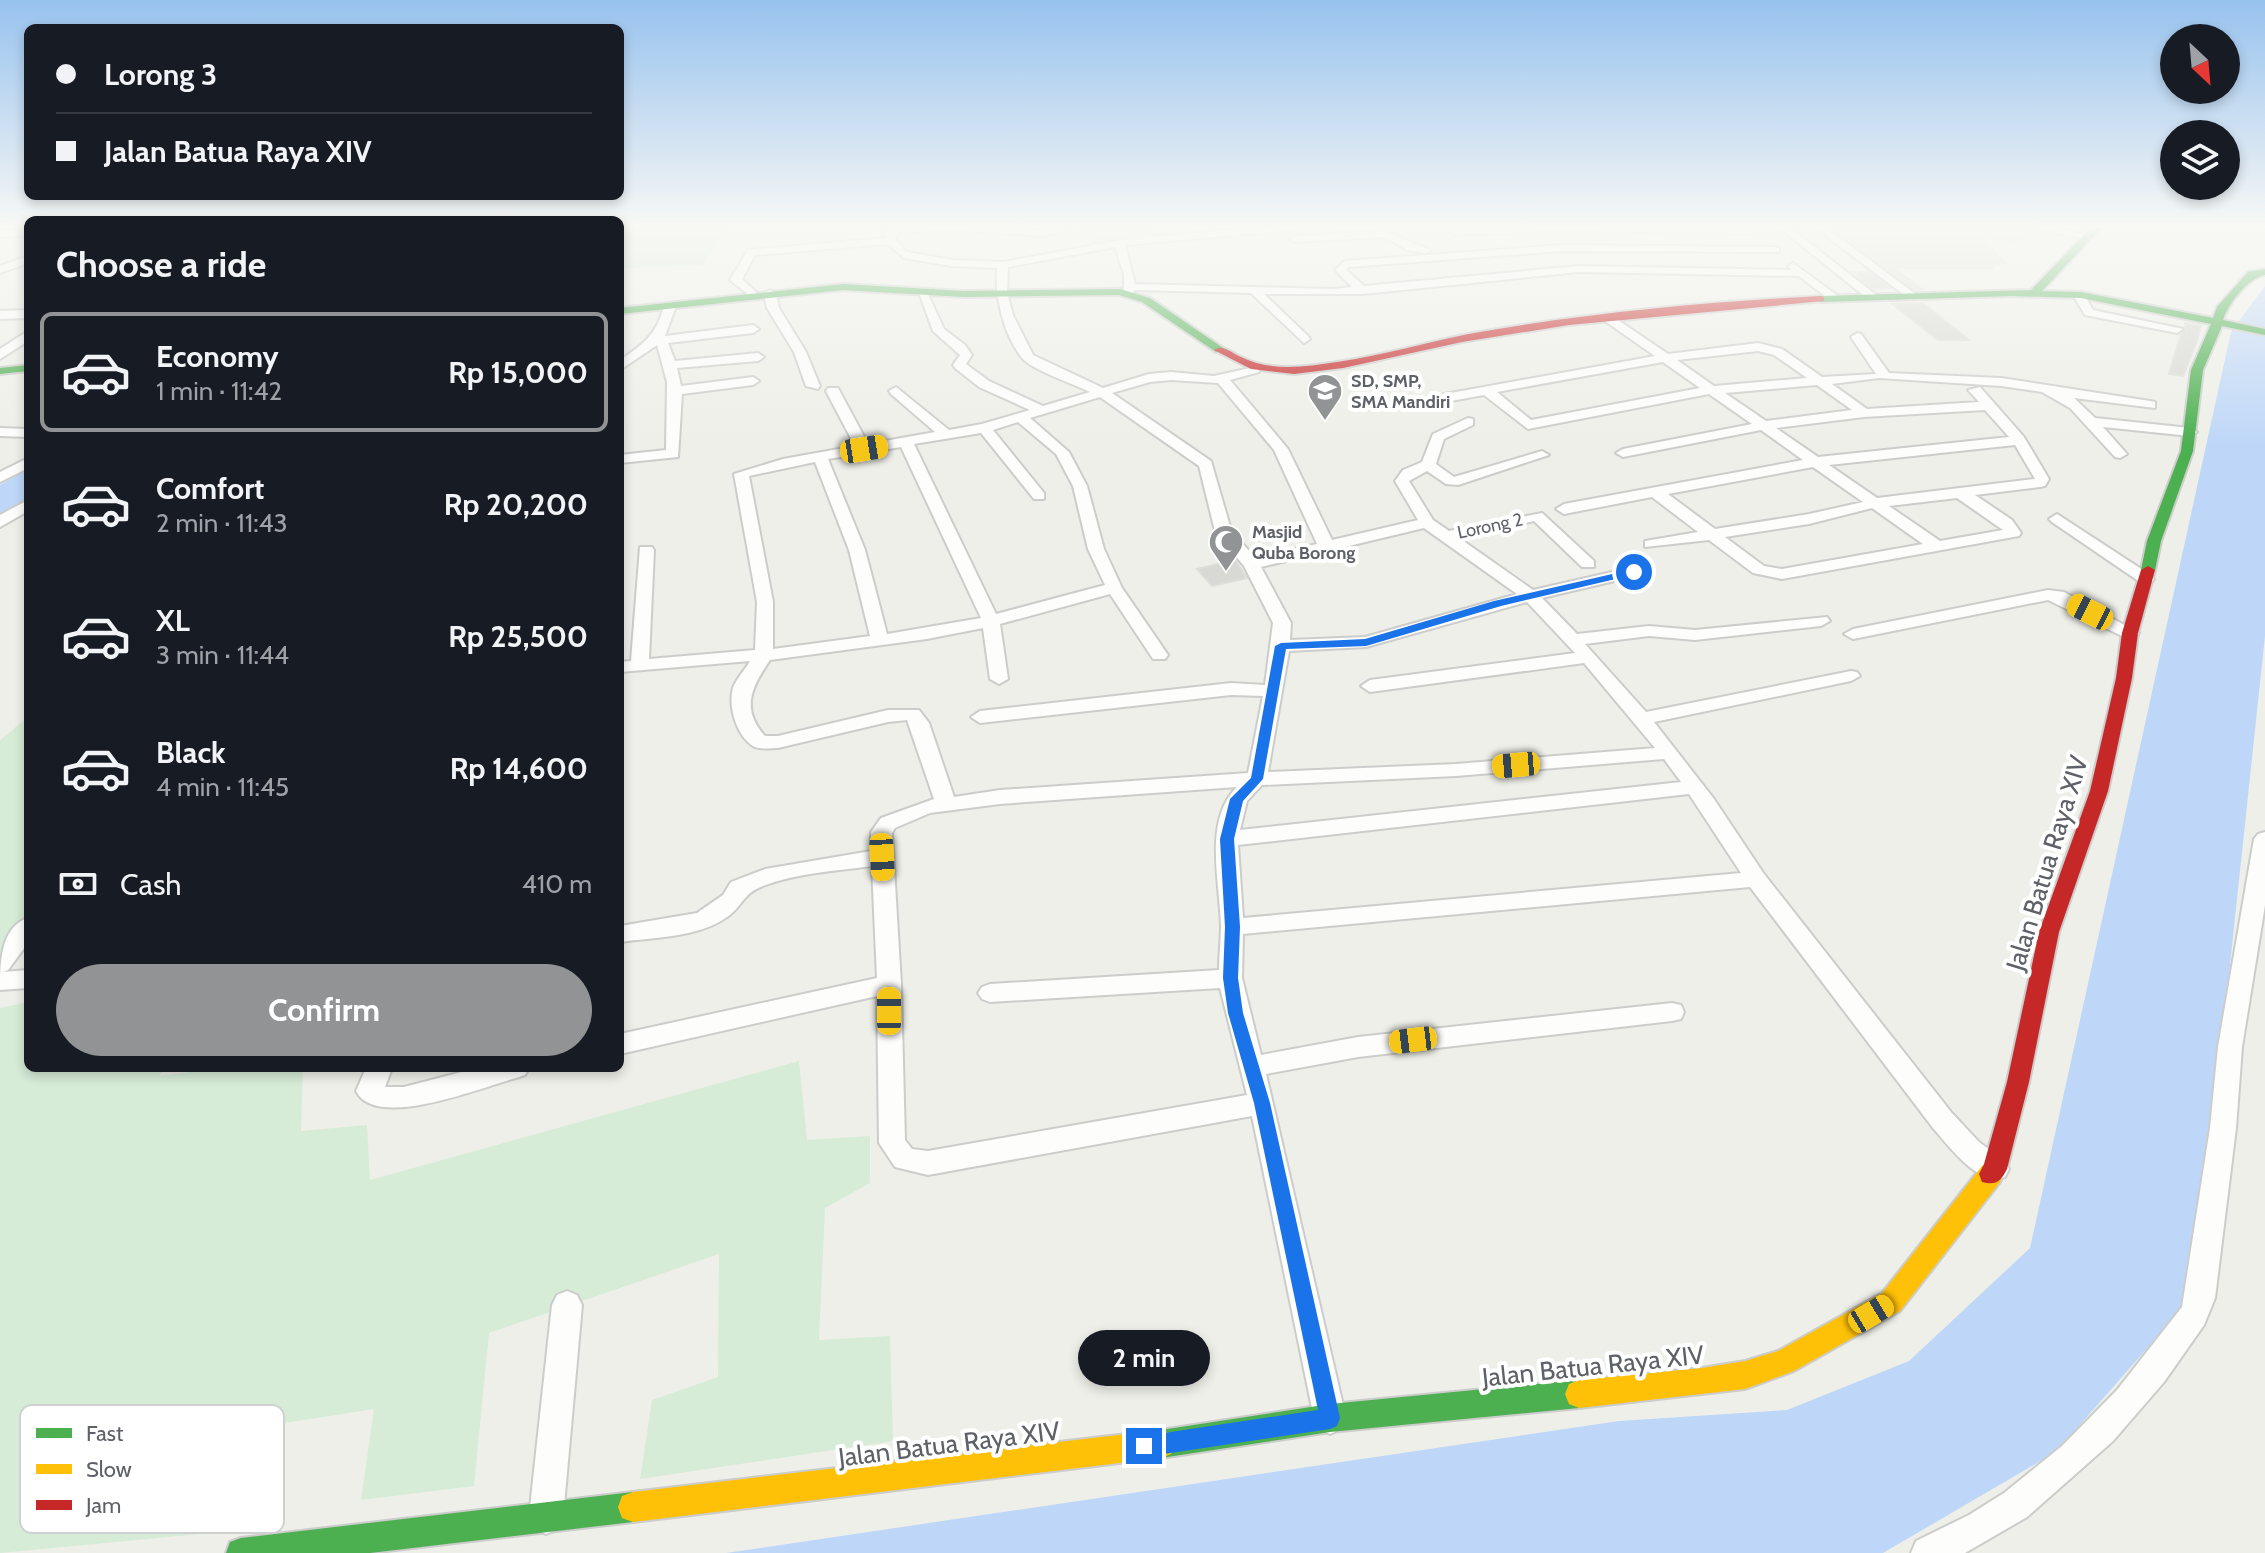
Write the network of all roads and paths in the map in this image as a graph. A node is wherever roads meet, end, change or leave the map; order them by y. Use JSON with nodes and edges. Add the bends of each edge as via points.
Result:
{"nodes":[{"id":1,"x":720,"y":299,"type":"edge"},
{"id":2,"x":766,"y":299,"type":"edge"},
{"id":3,"x":924,"y":299,"type":"edge"},
{"id":4,"x":1003,"y":299,"type":"edge"},
{"id":5,"x":1145,"y":299,"type":"edge"},
{"id":6,"x":1264,"y":299,"type":"edge"},
{"id":7,"x":1817,"y":299,"type":"edge"},
{"id":8,"x":2081,"y":299,"type":"edge"},
{"id":9,"x":2107,"y":299,"type":"edge"},
{"id":10,"x":2233,"y":299,"type":"edge"},
{"id":11,"x":670,"y":306,"type":"junction"},
{"id":12,"x":624,"y":311,"type":"edge"},
{"id":13,"x":24,"y":314,"type":"edge"},
{"id":14,"x":0,"y":315,"type":"edge"},
{"id":15,"x":1609,"y":318,"type":"junction"},
{"id":16,"x":2220,"y":322,"type":"junction"},
{"id":17,"x":753,"y":329,"type":"dead end"},
{"id":18,"x":2177,"y":329,"type":"dead end"},
{"id":19,"x":2265,"y":331,"type":"edge"},
{"id":20,"x":1857,"y":337,"type":"dead end"},
{"id":21,"x":24,"y":338,"type":"edge"},
{"id":22,"x":660,"y":339,"type":"junction"},
{"id":23,"x":1304,"y":339,"type":"dead end"},
{"id":24,"x":0,"y":355,"type":"edge"},
{"id":25,"x":758,"y":357,"type":"dead end"},
{"id":26,"x":1662,"y":358,"type":"junction"},
{"id":27,"x":624,"y":363,"type":"edge"},
{"id":28,"x":672,"y":365,"type":"junction"},
{"id":29,"x":24,"y":368,"type":"edge"},
{"id":30,"x":1255,"y":369,"type":"junction"},
{"id":31,"x":0,"y":371,"type":"edge"},
{"id":32,"x":1874,"y":377,"type":"dead end"},
{"id":33,"x":1222,"y":379,"type":"junction"},
{"id":34,"x":1817,"y":379,"type":"junction"},
{"id":35,"x":753,"y":381,"type":"dead end"},
{"id":36,"x":813,"y":386,"type":"dead end"},
{"id":37,"x":1708,"y":390,"type":"junction"},
{"id":38,"x":1975,"y":390,"type":"dead end"},
{"id":39,"x":676,"y":391,"type":"junction"},
{"id":40,"x":833,"y":391,"type":"dead end"},
{"id":41,"x":896,"y":391,"type":"dead end"},
{"id":42,"x":1488,"y":391,"type":"junction"},
{"id":43,"x":2054,"y":391,"type":"junction"},
{"id":44,"x":1101,"y":392,"type":"junction"},
{"id":45,"x":1434,"y":400,"type":"dead end"},
{"id":46,"x":2150,"y":405,"type":"dead end"},
{"id":47,"x":1987,"y":406,"type":"junction"},
{"id":48,"x":1042,"y":410,"type":"junction"},
{"id":49,"x":1864,"y":413,"type":"junction"},
{"id":50,"x":1021,"y":418,"type":"junction"},
{"id":51,"x":2088,"y":421,"type":"junction"},
{"id":52,"x":1468,"y":422,"type":"dead end"},
{"id":53,"x":1766,"y":425,"type":"junction"},
{"id":54,"x":984,"y":428,"type":"junction"},
{"id":55,"x":0,"y":432,"type":"edge"},
{"id":56,"x":2190,"y":432,"type":"junction"},
{"id":57,"x":24,"y":433,"type":"edge"},
{"id":58,"x":946,"y":435,"type":"junction"},
{"id":59,"x":2019,"y":440,"type":"junction"},
{"id":60,"x":906,"y":442,"type":"junction"},
{"id":61,"x":864,"y":449,"type":"junction"},
{"id":62,"x":1623,"y":453,"type":"dead end"},
{"id":63,"x":2120,"y":454,"type":"dead end"},
{"id":64,"x":1542,"y":455,"type":"dead end"},
{"id":65,"x":820,"y":457,"type":"junction"},
{"id":66,"x":624,"y":459,"type":"edge"},
{"id":67,"x":1816,"y":462,"type":"junction"},
{"id":68,"x":24,"y":464,"type":"edge"},
{"id":69,"x":1428,"y":465,"type":"junction"},
{"id":70,"x":0,"y":478,"type":"edge"},
{"id":71,"x":1654,"y":491,"type":"junction"},
{"id":72,"x":1959,"y":492,"type":"junction"},
{"id":73,"x":1039,"y":496,"type":"dead end"},
{"id":74,"x":1876,"y":503,"type":"junction"},
{"id":75,"x":24,"y":507,"type":"edge"},
{"id":76,"x":1564,"y":509,"type":"dead end"},
{"id":77,"x":2057,"y":519,"type":"dead end"},
{"id":78,"x":0,"y":522,"type":"edge"},
{"id":79,"x":1427,"y":523,"type":"junction"},
{"id":80,"x":1711,"y":534,"type":"junction"},
{"id":81,"x":1444,"y":537,"type":"junction"},
{"id":82,"x":1651,"y":544,"type":"dead end"},
{"id":83,"x":1326,"y":545,"type":"junction"},
{"id":84,"x":1936,"y":546,"type":"junction"},
{"id":85,"x":646,"y":550,"type":"dead end"},
{"id":86,"x":1251,"y":564,"type":"junction"},
{"id":87,"x":1588,"y":564,"type":"dead end"},
{"id":88,"x":1634,"y":572,"type":"dead end"},
{"id":89,"x":2146,"y":579,"type":"junction"},
{"id":90,"x":1114,"y":588,"type":"junction"},
{"id":91,"x":1530,"y":596,"type":"junction"},
{"id":92,"x":991,"y":621,"type":"junction"},
{"id":93,"x":1821,"y":621,"type":"dead end"},
{"id":94,"x":2130,"y":633,"type":"junction"},
{"id":95,"x":1853,"y":634,"type":"dead end"},
{"id":96,"x":880,"y":639,"type":"junction"},
{"id":97,"x":1574,"y":640,"type":"junction"},
{"id":98,"x":1281,"y":646,"type":"junction"},
{"id":99,"x":764,"y":655,"type":"junction"},
{"id":100,"x":1159,"y":655,"type":"dead end"},
{"id":101,"x":1588,"y":657,"type":"junction"},
{"id":102,"x":640,"y":664,"type":"junction"},
{"id":103,"x":624,"y":666,"type":"edge"},
{"id":104,"x":1851,"y":676,"type":"dead end"},
{"id":105,"x":999,"y":679,"type":"dead end"},
{"id":106,"x":1370,"y":686,"type":"dead end"},
{"id":107,"x":1270,"y":691,"type":"junction"},
{"id":108,"x":980,"y":717,"type":"dead end"},
{"id":109,"x":1639,"y":719,"type":"junction"},
{"id":110,"x":1668,"y":753,"type":"junction"},
{"id":111,"x":1257,"y":779,"type":"junction"},
{"id":112,"x":1693,"y":787,"type":"junction"},
{"id":113,"x":946,"y":804,"type":"junction"},
{"id":114,"x":1227,"y":839,"type":"junction"},
{"id":115,"x":2265,"y":839,"type":"edge"},
{"id":116,"x":882,"y":857,"type":"junction"},
{"id":117,"x":1756,"y":879,"type":"junction"},
{"id":118,"x":1232,"y":927,"type":"junction"},
{"id":119,"x":24,"y":931,"type":"edge"},
{"id":120,"x":624,"y":933,"type":"edge"},
{"id":121,"x":0,"y":964,"type":"edge"},
{"id":122,"x":1230,"y":978,"type":"junction"},
{"id":123,"x":24,"y":979,"type":"edge"},
{"id":124,"x":0,"y":981,"type":"edge"},
{"id":125,"x":889,"y":984,"type":"junction"},
{"id":126,"x":990,"y":993,"type":"dead end"},
{"id":127,"x":1672,"y":1012,"type":"dead end"},
{"id":128,"x":624,"y":1043,"type":"edge"},
{"id":129,"x":1251,"y":1067,"type":"junction"},
{"id":130,"x":377,"y":1072,"type":"edge"},
{"id":131,"x":501,"y":1072,"type":"edge"},
{"id":132,"x":1262,"y":1103,"type":"junction"},
{"id":133,"x":1995,"y":1169,"type":"junction"},
{"id":134,"x":567,"y":1305,"type":"dead end"},
{"id":135,"x":1330,"y":1418,"type":"junction"},
{"id":136,"x":546,"y":1517,"type":"junction"},
{"id":137,"x":241,"y":1553,"type":"edge"},
{"id":138,"x":1928,"y":1553,"type":"edge"}],
"edges":[{"from":1,"to":11,"type":"street"},
{"from":2,"to":36,"type":"street","via":[[800,352]]},
{"from":3,"to":48,"type":"street","via":[[932,322],[966,355],[961,367],[984,384]]},
{"from":4,"to":44,"type":"street","via":[[1028,357]]},
{"from":5,"to":30,"type":"street"},
{"from":6,"to":23,"type":"street"},
{"from":7,"to":15,"type":"street"},
{"from":8,"to":18,"type":"street","via":[[2089,313]]},
{"from":9,"to":16,"type":"street"},
{"from":10,"to":16,"type":"street","name":"Jalan Batua Raya XIV"},
{"from":11,"to":12,"type":"street"},
{"from":11,"to":22,"type":"street"},
{"from":13,"to":14,"type":"street"},
{"from":15,"to":26,"type":"street"},
{"from":15,"to":30,"type":"street","via":[[1484,334],[1308,369]]},
{"from":16,"to":19,"type":"street"},
{"from":16,"to":56,"type":"street","name":"Jalan Batua Raya XIV","via":[[2197,370]]},
{"from":17,"to":22,"type":"street"},
{"from":20,"to":43,"type":"street","via":[[1885,377]]},
{"from":21,"to":24,"type":"street"},
{"from":22,"to":27,"type":"street"},
{"from":22,"to":28,"type":"street"},
{"from":25,"to":28,"type":"street"},
{"from":26,"to":34,"type":"street","via":[[1762,347]]},
{"from":26,"to":37,"type":"street"},
{"from":26,"to":42,"type":"street"},
{"from":28,"to":39,"type":"street"},
{"from":29,"to":31,"type":"street"},
{"from":30,"to":33,"type":"street"},
{"from":32,"to":34,"type":"street"},
{"from":33,"to":44,"type":"street","via":[[1162,375]]},
{"from":33,"to":83,"type":"street","via":[[1281,449]]},
{"from":34,"to":37,"type":"street"},
{"from":34,"to":49,"type":"street"},
{"from":35,"to":39,"type":"street"},
{"from":37,"to":42,"type":"street","via":[[1528,425]]},
{"from":37,"to":53,"type":"street"},
{"from":38,"to":47,"type":"street"},
{"from":39,"to":66,"type":"street","via":[[673,454]]},
{"from":40,"to":61,"type":"street"},
{"from":41,"to":58,"type":"street"},
{"from":42,"to":45,"type":"street"},
{"from":43,"to":46,"type":"street"},
{"from":43,"to":51,"type":"street"},
{"from":44,"to":48,"type":"street"},
{"from":44,"to":86,"type":"street","via":[[1206,464],[1223,531]]},
{"from":47,"to":49,"type":"street"},
{"from":47,"to":59,"type":"street"},
{"from":48,"to":50,"type":"street"},
{"from":49,"to":53,"type":"street"},
{"from":50,"to":54,"type":"street"},
{"from":50,"to":90,"type":"street","via":[[1062,452],[1080,486],[1096,549]]},
{"from":51,"to":56,"type":"street"},
{"from":51,"to":63,"type":"street"},
{"from":52,"to":69,"type":"street","via":[[1438,437]]},
{"from":53,"to":62,"type":"street"},
{"from":53,"to":67,"type":"street"},
{"from":54,"to":58,"type":"street"},
{"from":54,"to":73,"type":"street"},
{"from":55,"to":57,"type":"street"},
{"from":56,"to":89,"type":"street","name":"Jalan Batua Raya XIV"},
{"from":58,"to":60,"type":"street"},
{"from":59,"to":67,"type":"street"},
{"from":59,"to":72,"type":"street","via":[[2040,483]]},
{"from":60,"to":61,"type":"street"},
{"from":60,"to":92,"type":"street"},
{"from":61,"to":65,"type":"street"},
{"from":64,"to":69,"type":"street","via":[[1458,481]]},
{"from":65,"to":96,"type":"street","via":[[857,550]]},
{"from":65,"to":99,"type":"street","via":[[741,474],[765,602]]},
{"from":67,"to":71,"type":"street"},
{"from":67,"to":74,"type":"street"},
{"from":68,"to":70,"type":"street"},
{"from":69,"to":79,"type":"street","via":[[1402,476]]},
{"from":71,"to":76,"type":"street"},
{"from":71,"to":80,"type":"street"},
{"from":72,"to":74,"type":"street"},
{"from":72,"to":84,"type":"street","via":[[2007,523],[2013,533]]},
{"from":74,"to":80,"type":"street"},
{"from":74,"to":84,"type":"street"},
{"from":75,"to":78,"type":"street"},
{"from":77,"to":89,"type":"street"},
{"from":79,"to":81,"type":"street"},
{"from":79,"to":83,"type":"street"},
{"from":80,"to":82,"type":"street"},
{"from":80,"to":84,"type":"street","via":[[1770,573]]},
{"from":81,"to":87,"type":"street","name":"Lorong 2","via":[[1537,516]]},
{"from":81,"to":91,"type":"street"},
{"from":83,"to":86,"type":"street"},
{"from":85,"to":102,"type":"street"},
{"from":86,"to":98,"type":"street","via":[[1282,623]]},
{"from":88,"to":91,"type":"street"},
{"from":89,"to":94,"type":"street","name":"Jalan Batua Raya XIV"},
{"from":90,"to":92,"type":"street"},
{"from":90,"to":100,"type":"street"},
{"from":91,"to":97,"type":"street"},
{"from":91,"to":98,"type":"street","via":[[1366,642]]},
{"from":92,"to":96,"type":"street"},
{"from":92,"to":105,"type":"street"},
{"from":93,"to":97,"type":"street","via":[[1695,635],[1649,631]]},
{"from":94,"to":95,"type":"street","via":[[2048,595]]},
{"from":94,"to":133,"type":"street","name":"Jalan Batua Raya XIV","via":[[2099,791],[2049,932]]},
{"from":96,"to":99,"type":"street"},
{"from":97,"to":101,"type":"street"},
{"from":98,"to":107,"type":"street"},
{"from":99,"to":102,"type":"street"},
{"from":99,"to":113,"type":"street","via":[[743,685],[739,704],[760,742],[912,714]]},
{"from":101,"to":106,"type":"street"},
{"from":101,"to":109,"type":"street"},
{"from":102,"to":103,"type":"street"},
{"from":104,"to":109,"type":"street"},
{"from":107,"to":108,"type":"street","via":[[1231,689]]},
{"from":107,"to":111,"type":"street"},
{"from":109,"to":110,"type":"street"},
{"from":110,"to":111,"type":"street"},
{"from":110,"to":112,"type":"street"},
{"from":111,"to":113,"type":"street"},
{"from":111,"to":114,"type":"street","via":[[1237,799]]},
{"from":112,"to":114,"type":"street"},
{"from":112,"to":117,"type":"street"},
{"from":113,"to":116,"type":"street","via":[[888,823],[881,832]]},
{"from":114,"to":118,"type":"street"},
{"from":115,"to":138,"type":"street","via":[[2194,1315],[2084,1448],[1990,1522]]},
{"from":116,"to":120,"type":"street","via":[[793,870],[747,883],[714,916]]},
{"from":116,"to":125,"type":"street"},
{"from":117,"to":118,"type":"street"},
{"from":117,"to":133,"type":"street","via":[[1942,1120]]},
{"from":118,"to":122,"type":"street"},
{"from":119,"to":121,"type":"street"},
{"from":122,"to":126,"type":"street"},
{"from":122,"to":129,"type":"street"},
{"from":123,"to":124,"type":"street"},
{"from":125,"to":128,"type":"street"},
{"from":125,"to":132,"type":"street","via":[[892,1143],[904,1159],[928,1163]]},
{"from":127,"to":129,"type":"street","via":[[1373,1045]]},
{"from":129,"to":132,"type":"street"},
{"from":130,"to":131,"type":"street","via":[[369,1091],[381,1098],[404,1098]]},
{"from":132,"to":135,"type":"street"},
{"from":133,"to":135,"type":"street","name":"Jalan Batua Raya XIV","via":[[1891,1302],[1784,1362],[1702,1382]]},
{"from":134,"to":136,"type":"street"},
{"from":135,"to":136,"type":"street","name":"Jalan Batua Raya XIV","via":[[1171,1443]]},
{"from":136,"to":137,"type":"street","name":"Jalan Batua Raya XIV"}]}
